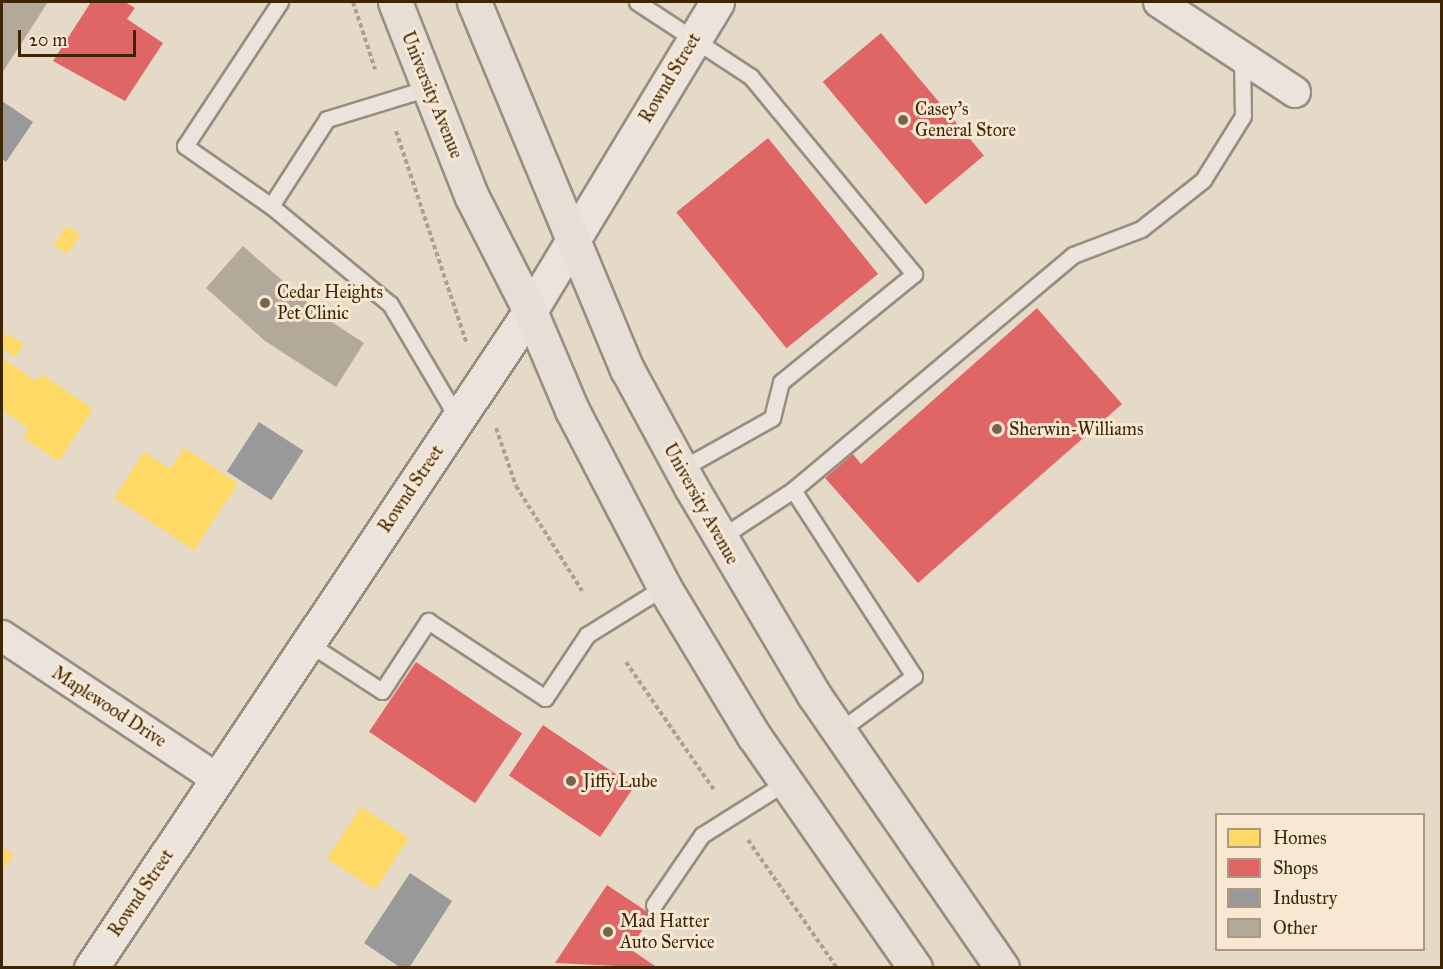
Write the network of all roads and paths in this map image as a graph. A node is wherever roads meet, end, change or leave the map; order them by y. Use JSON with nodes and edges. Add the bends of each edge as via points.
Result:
{"nodes":[{"id":1,"x":280,"y":2,"type":"edge"},
{"id":2,"x":353,"y":2,"type":"edge"},
{"id":3,"x":395,"y":2,"type":"edge"},
{"id":4,"x":474,"y":2,"type":"edge"},
{"id":5,"x":638,"y":2,"type":"edge"},
{"id":6,"x":717,"y":2,"type":"edge"},
{"id":7,"x":1159,"y":2,"type":"edge"},
{"id":8,"x":694,"y":38,"type":"junction"},
{"id":9,"x":1242,"y":57,"type":"junction"},
{"id":10,"x":375,"y":69,"type":"dead end"},
{"id":11,"x":428,"y":88,"type":"junction"},
{"id":12,"x":1295,"y":92,"type":"dead end"},
{"id":13,"x":271,"y":206,"type":"junction"},
{"id":14,"x":575,"y":235,"type":"junction"},
{"id":15,"x":530,"y":311,"type":"junction"},
{"id":16,"x":458,"y":419,"type":"junction"},
{"id":17,"x":681,"y":469,"type":"junction"},
{"id":18,"x":792,"y":490,"type":"junction"},
{"id":19,"x":720,"y":538,"type":"junction"},
{"id":20,"x":664,"y":587,"type":"junction"},
{"id":21,"x":2,"y":636,"type":"edge"},
{"id":22,"x":308,"y":643,"type":"junction"},
{"id":23,"x":626,"y":662,"type":"dead end"},
{"id":24,"x":838,"y":731,"type":"junction"},
{"id":25,"x":217,"y":779,"type":"junction"},
{"id":26,"x":786,"y":782,"type":"junction"},
{"id":27,"x":714,"y":790,"type":"dead end"},
{"id":28,"x":748,"y":839,"type":"dead end"},
{"id":29,"x":654,"y":905,"type":"dead end"},
{"id":30,"x":91,"y":968,"type":"edge"},
{"id":31,"x":837,"y":968,"type":"edge"},
{"id":32,"x":915,"y":968,"type":"edge"},
{"id":33,"x":1002,"y":968,"type":"edge"}],
"edges":[{"from":1,"to":13,"type":"lane","via":[[185,146]]},
{"from":2,"to":10,"type":"path"},
{"from":3,"to":11,"type":"main road","name":"University Avenue"},
{"from":4,"to":14,"type":"main road","name":"University Avenue"},
{"from":5,"to":8,"type":"lane"},
{"from":6,"to":8,"type":"street","name":"Rownd Street"},
{"from":7,"to":9,"type":"street"},
{"from":8,"to":14,"type":"street","name":"Rownd Street"},
{"from":8,"to":17,"type":"lane","via":[[751,77],[914,274],[781,382],[772,418]]},
{"from":9,"to":12,"type":"street"},
{"from":9,"to":18,"type":"lane","via":[[1243,116],[1203,180],[1140,229],[1073,255]]},
{"from":11,"to":13,"type":"lane","via":[[327,118]]},
{"from":11,"to":15,"type":"main road","name":"University Avenue","via":[[472,197]]},
{"from":13,"to":16,"type":"lane","via":[[390,304]]},
{"from":14,"to":15,"type":"street","name":"Rownd Street"},
{"from":14,"to":17,"type":"main road","name":"University Avenue","via":[[627,369]]},
{"from":15,"to":16,"type":"street","name":"Rownd Street"},
{"from":15,"to":20,"type":"main road","name":"University Avenue","via":[[572,410]]},
{"from":16,"to":22,"type":"street","name":"Rownd Street"},
{"from":17,"to":19,"type":"main road","name":"University Avenue"},
{"from":18,"to":19,"type":"lane"},
{"from":18,"to":24,"type":"lane","via":[[914,676]]},
{"from":19,"to":24,"type":"main road","name":"University Avenue"},
{"from":20,"to":22,"type":"lane","via":[[586,635],[545,698],[428,621],[382,691]]},
{"from":20,"to":26,"type":"main road","name":"University Avenue"},
{"from":21,"to":25,"type":"street","name":"Maplewood Drive"},
{"from":22,"to":25,"type":"street","name":"Rownd Street"},
{"from":23,"to":27,"type":"path"},
{"from":24,"to":33,"type":"main road","name":"University Avenue"},
{"from":25,"to":30,"type":"street","name":"Rownd Street"},
{"from":26,"to":29,"type":"lane","via":[[702,835]]},
{"from":26,"to":32,"type":"main road","name":"University Avenue"},
{"from":28,"to":31,"type":"path"}]}
